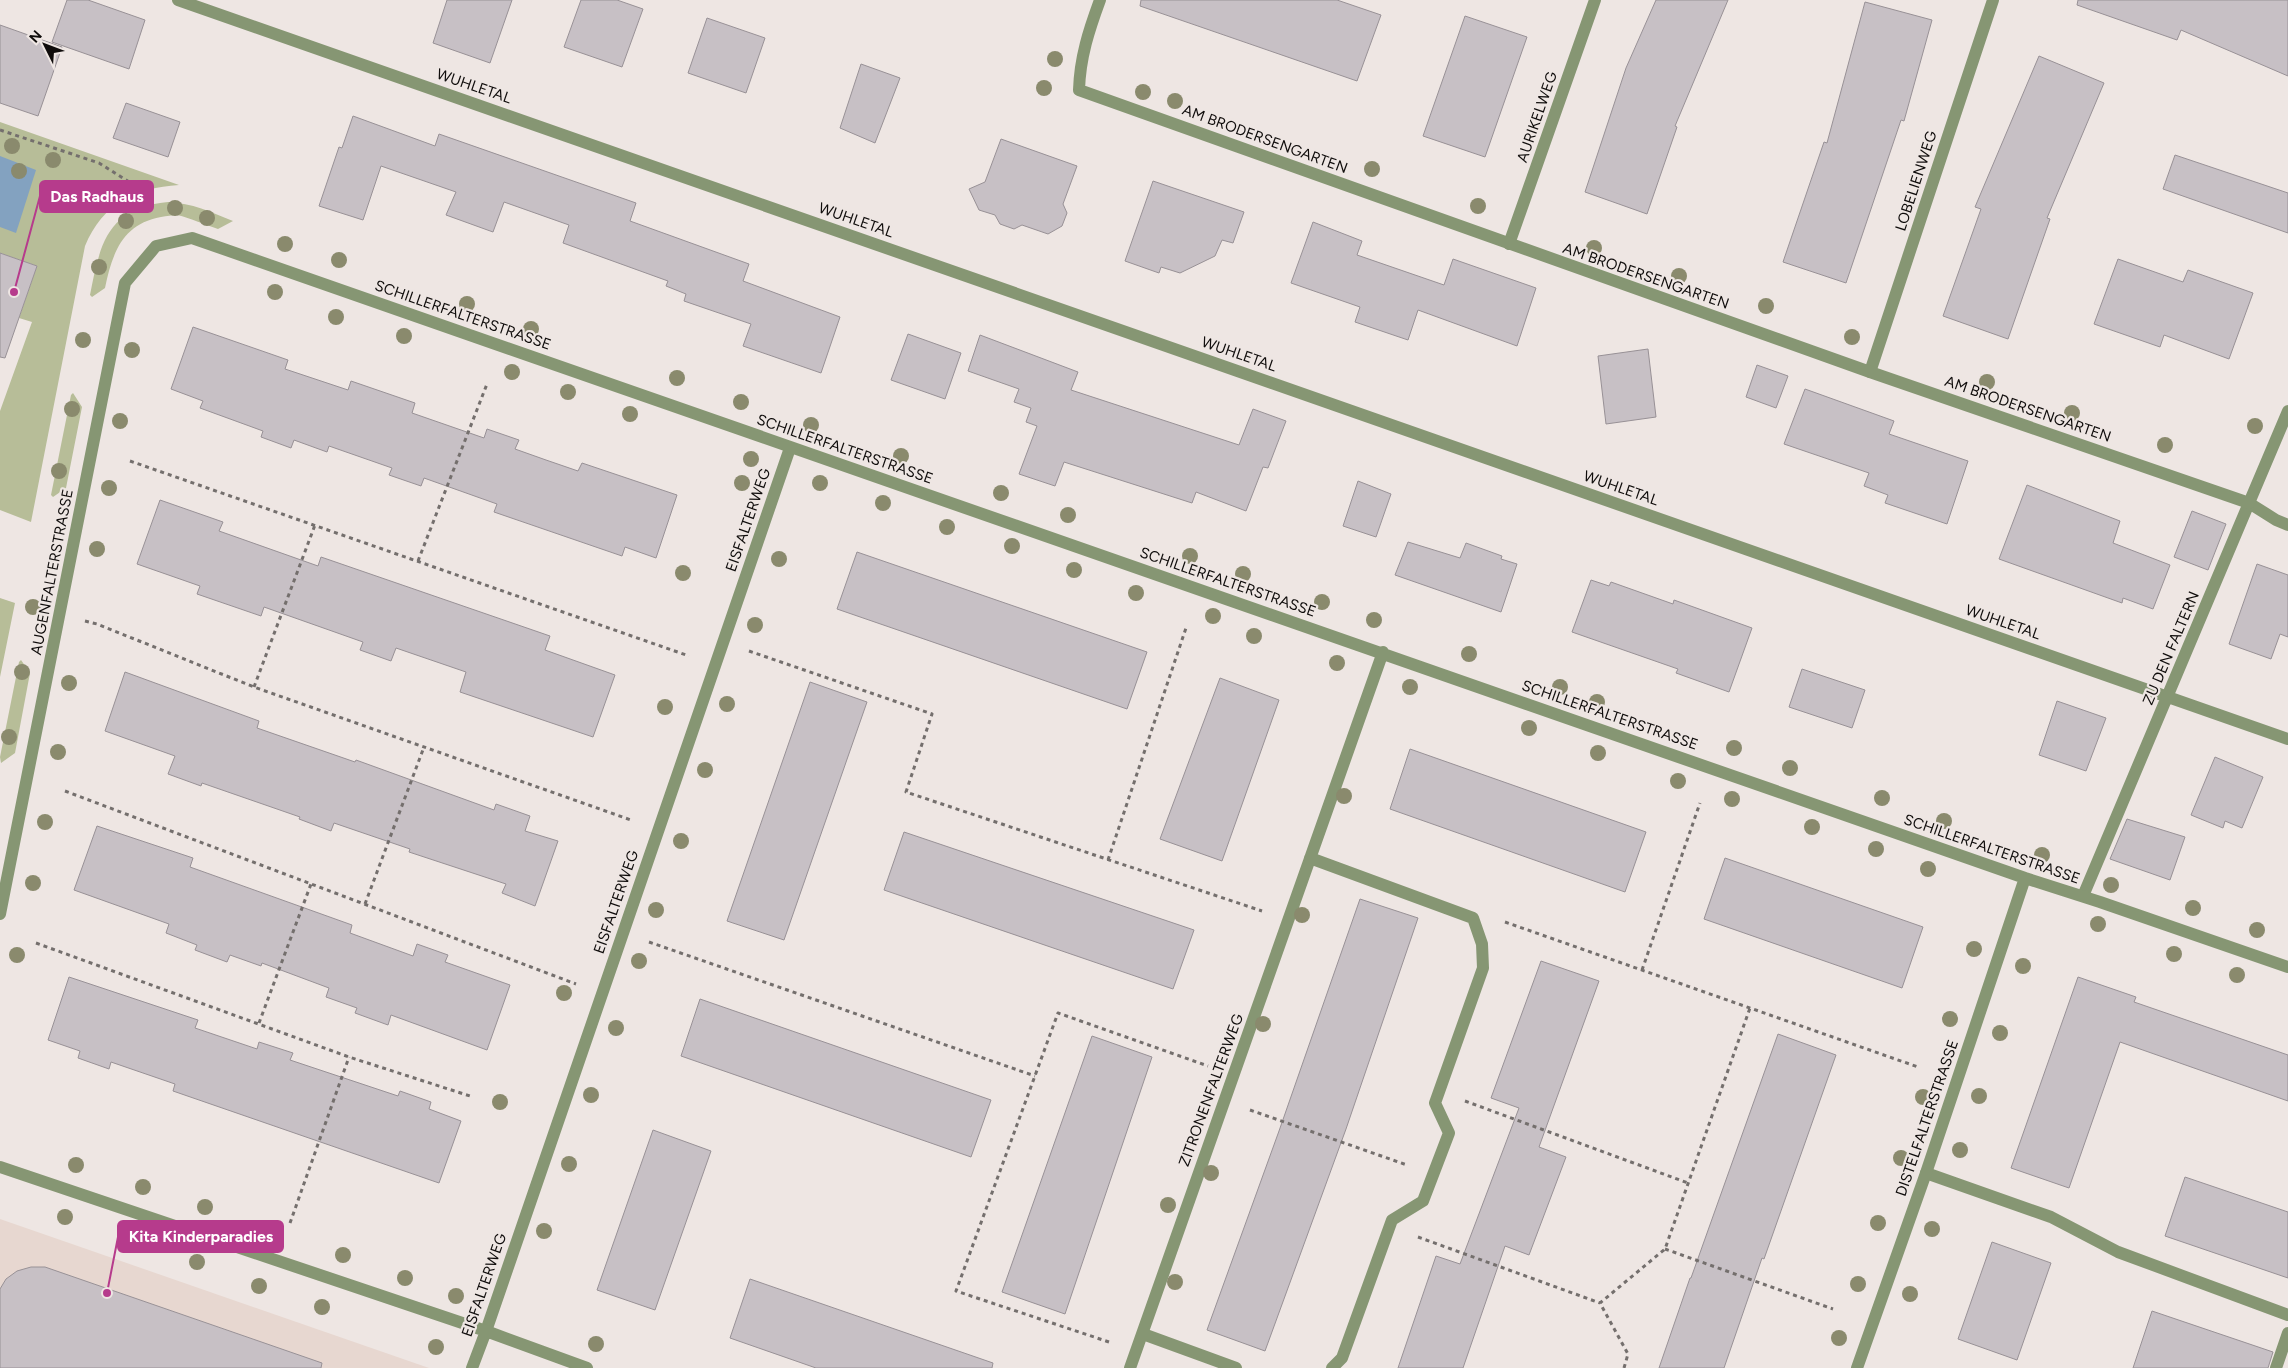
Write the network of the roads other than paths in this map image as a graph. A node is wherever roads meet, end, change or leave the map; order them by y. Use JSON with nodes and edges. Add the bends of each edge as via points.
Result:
{"nodes":[{"id":1,"x":178,"y":0,"type":"edge"},
{"id":2,"x":1100,"y":0,"type":"edge"},
{"id":3,"x":1595,"y":0,"type":"edge"},
{"id":4,"x":1993,"y":0,"type":"edge"},
{"id":5,"x":1509,"y":244,"type":"junction"},
{"id":6,"x":156,"y":246,"type":"joint"},
{"id":7,"x":1870,"y":372,"type":"junction"},
{"id":8,"x":2288,"y":411,"type":"edge"},
{"id":9,"x":790,"y":448,"type":"junction"},
{"id":10,"x":2249,"y":503,"type":"junction"},
{"id":11,"x":2288,"y":525,"type":"edge"},
{"id":12,"x":1383,"y":652,"type":"junction"},
{"id":13,"x":2168,"y":697,"type":"junction"},
{"id":14,"x":2288,"y":739,"type":"edge"},
{"id":15,"x":1310,"y":858,"type":"junction"},
{"id":16,"x":2025,"y":878,"type":"junction"},
{"id":17,"x":2083,"y":896,"type":"junction"},
{"id":18,"x":0,"y":914,"type":"edge"},
{"id":19,"x":2288,"y":967,"type":"edge"},
{"id":20,"x":0,"y":1166,"type":"edge"},
{"id":21,"x":1926,"y":1173,"type":"junction"},
{"id":22,"x":2288,"y":1315,"type":"edge"},
{"id":23,"x":486,"y":1331,"type":"junction"},
{"id":24,"x":2288,"y":1333,"type":"edge"},
{"id":25,"x":1142,"y":1334,"type":"junction"},
{"id":26,"x":472,"y":1368,"type":"edge"},
{"id":27,"x":587,"y":1368,"type":"edge"},
{"id":28,"x":1130,"y":1368,"type":"edge"},
{"id":29,"x":1236,"y":1368,"type":"edge"},
{"id":30,"x":1332,"y":1368,"type":"edge"},
{"id":31,"x":1857,"y":1368,"type":"edge"},
{"id":32,"x":2276,"y":1368,"type":"edge"}],
"edges":[{"from":1,"to":13,"type":"street","name":"WUHLETAL"},
{"from":2,"to":5,"type":"street","name":"AM BRODERSENGARTEN","via":[[1084,46],[1079,90]]},
{"from":3,"to":5,"type":"street","name":"AURIKELWEG"},
{"from":4,"to":7,"type":"street","name":"LOBELIENWEG"},
{"from":5,"to":7,"type":"street","name":"AM BRODERSENGARTEN"},
{"from":6,"to":9,"type":"street","name":"SCHILLERFALTERSTRASSE","via":[[192,238]]},
{"from":6,"to":18,"type":"street","name":"AUGENFALTERSTRASSE","via":[[125,283]]},
{"from":7,"to":10,"type":"street","name":"AM BRODERSENGARTEN"},
{"from":8,"to":10,"type":"street","name":"ZU DEN FALTERN"},
{"from":9,"to":12,"type":"street","name":"SCHILLERFALTERSTRASSE"},
{"from":9,"to":23,"type":"street","name":"EISFALTERWEG"},
{"from":10,"to":11,"type":"street","name":"AM BRODERSENGARTEN"},
{"from":10,"to":13,"type":"street","name":"ZU DEN FALTERN"},
{"from":12,"to":15,"type":"street","name":"ZITRONENFALTERWEG"},
{"from":12,"to":16,"type":"street","name":"SCHILLERFALTERSTRASSE"},
{"from":13,"to":14,"type":"street","name":"WUHLETAL"},
{"from":13,"to":17,"type":"street","name":"ZU DEN FALTERN"},
{"from":15,"to":25,"type":"street","name":"ZITRONENFALTERWEG"},
{"from":15,"to":30,"type":"street","via":[[1473,918],[1482,944],[1483,968],[1434,1103],[1449,1133],[1422,1201],[1392,1220],[1342,1358]]},
{"from":16,"to":17,"type":"street","name":"SCHILLERFALTERSTRASSE"},
{"from":16,"to":21,"type":"street","name":"DISTELFALTERSTRASSE"},
{"from":17,"to":19,"type":"street","name":"SCHILLERFALTERSTRASSE"},
{"from":20,"to":23,"type":"street"},
{"from":21,"to":22,"type":"street","via":[[2051,1217],[2118,1252]]},
{"from":21,"to":31,"type":"street","name":"DISTELFALTERSTRASSE"},
{"from":23,"to":26,"type":"street","name":"EISFALTERWEG"},
{"from":23,"to":27,"type":"street"},
{"from":24,"to":32,"type":"street"},
{"from":25,"to":28,"type":"street","name":"ZITRONENFALTERWEG"},
{"from":25,"to":29,"type":"street"}]}
